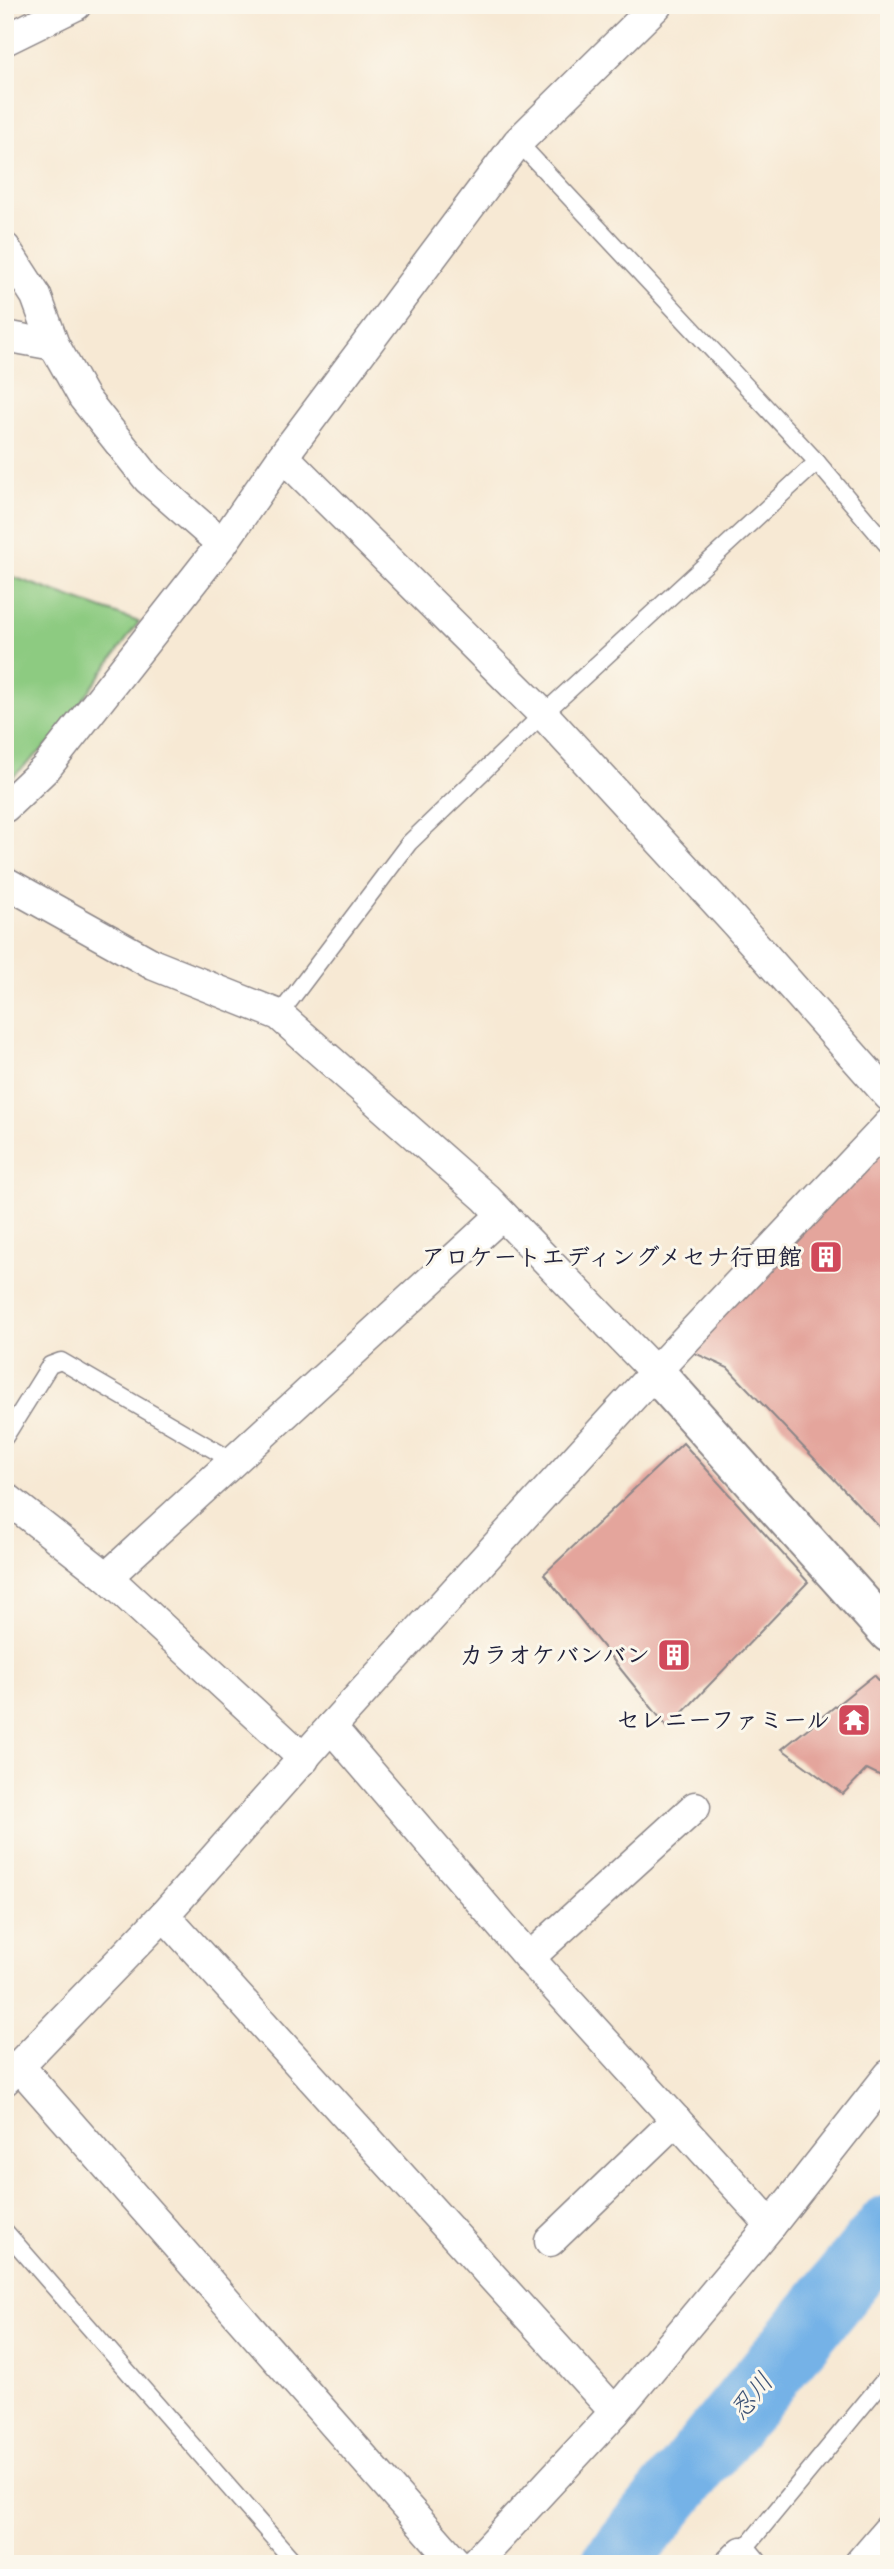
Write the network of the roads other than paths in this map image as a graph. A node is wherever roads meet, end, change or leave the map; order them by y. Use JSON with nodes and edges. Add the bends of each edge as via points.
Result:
{"nodes":[{"id":1,"x":76,"y":5,"type":"edge"},
{"id":2,"x":657,"y":5,"type":"edge"},
{"id":3,"x":5,"y":40,"type":"edge"},
{"id":4,"x":518,"y":142,"type":"junction"},
{"id":5,"x":5,"y":248,"type":"edge"},
{"id":6,"x":5,"y":336,"type":"edge"},
{"id":7,"x":54,"y":345,"type":"junction"},
{"id":8,"x":283,"y":456,"type":"junction"},
{"id":9,"x":817,"y":462,"type":"junction"},
{"id":10,"x":222,"y":544,"type":"junction"},
{"id":11,"x":889,"y":547,"type":"edge"},
{"id":12,"x":543,"y":714,"type":"junction"},
{"id":13,"x":5,"y":807,"type":"edge"},
{"id":14,"x":5,"y":882,"type":"edge"},
{"id":15,"x":279,"y":1015,"type":"junction"},
{"id":16,"x":889,"y":1096,"type":"edge"},
{"id":17,"x":889,"y":1124,"type":"edge"},
{"id":18,"x":502,"y":1215,"type":"junction"},
{"id":19,"x":655,"y":1372,"type":"junction"},
{"id":20,"x":5,"y":1437,"type":"edge"},
{"id":21,"x":233,"y":1461,"type":"junction"},
{"id":22,"x":5,"y":1497,"type":"edge"},
{"id":23,"x":107,"y":1577,"type":"junction"},
{"id":24,"x":889,"y":1633,"type":"edge"},
{"id":25,"x":331,"y":1727,"type":"junction"},
{"id":26,"x":303,"y":1759,"type":"junction"},
{"id":27,"x":695,"y":1807,"type":"dead end"},
{"id":28,"x":164,"y":1915,"type":"junction"},
{"id":29,"x":529,"y":1958,"type":"junction"},
{"id":30,"x":10,"y":2066,"type":"edge"},
{"id":31,"x":889,"y":2075,"type":"edge"},
{"id":32,"x":676,"y":2120,"type":"junction"},
{"id":33,"x":771,"y":2225,"type":"junction"},
{"id":34,"x":5,"y":2231,"type":"edge"},
{"id":35,"x":550,"y":2241,"type":"dead end"},
{"id":36,"x":889,"y":2374,"type":"edge"},
{"id":37,"x":615,"y":2412,"type":"junction"},
{"id":38,"x":889,"y":2529,"type":"edge"},
{"id":39,"x":741,"y":2560,"type":"edge"},
{"id":40,"x":296,"y":2564,"type":"edge"},
{"id":41,"x":457,"y":2564,"type":"edge"},
{"id":42,"x":474,"y":2564,"type":"edge"},
{"id":43,"x":859,"y":2564,"type":"edge"}],
"edges":[{"from":1,"to":3,"type":"street"},
{"from":2,"to":4,"type":"street"},
{"from":4,"to":8,"type":"street"},
{"from":4,"to":9,"type":"lane"},
{"from":5,"to":7,"type":"street","via":[[36,296]]},
{"from":6,"to":7,"type":"street"},
{"from":7,"to":10,"type":"street","via":[[84,398],[148,479]]},
{"from":8,"to":10,"type":"street"},
{"from":8,"to":12,"type":"street"},
{"from":9,"to":11,"type":"lane"},
{"from":9,"to":12,"type":"lane"},
{"from":10,"to":13,"type":"street","via":[[46,768]]},
{"from":12,"to":15,"type":"lane","via":[[409,843]]},
{"from":12,"to":16,"type":"street"},
{"from":14,"to":15,"type":"street","via":[[154,965]]},
{"from":15,"to":18,"type":"street"},
{"from":17,"to":19,"type":"street"},
{"from":18,"to":19,"type":"street"},
{"from":18,"to":21,"type":"street"},
{"from":19,"to":24,"type":"street"},
{"from":19,"to":25,"type":"street"},
{"from":20,"to":21,"type":"lane","via":[[50,1365],[61,1361]]},
{"from":21,"to":23,"type":"street"},
{"from":22,"to":23,"type":"street"},
{"from":23,"to":26,"type":"street"},
{"from":25,"to":26,"type":"street"},
{"from":25,"to":29,"type":"street"},
{"from":26,"to":28,"type":"street"},
{"from":27,"to":29,"type":"street"},
{"from":28,"to":30,"type":"street"},
{"from":28,"to":37,"type":"street"},
{"from":29,"to":32,"type":"street"},
{"from":30,"to":41,"type":"street"},
{"from":31,"to":33,"type":"street"},
{"from":32,"to":33,"type":"street"},
{"from":32,"to":35,"type":"street"},
{"from":33,"to":37,"type":"street"},
{"from":34,"to":40,"type":"lane"},
{"from":36,"to":39,"type":"lane"},
{"from":37,"to":42,"type":"street"},
{"from":38,"to":43,"type":"street"}]}
